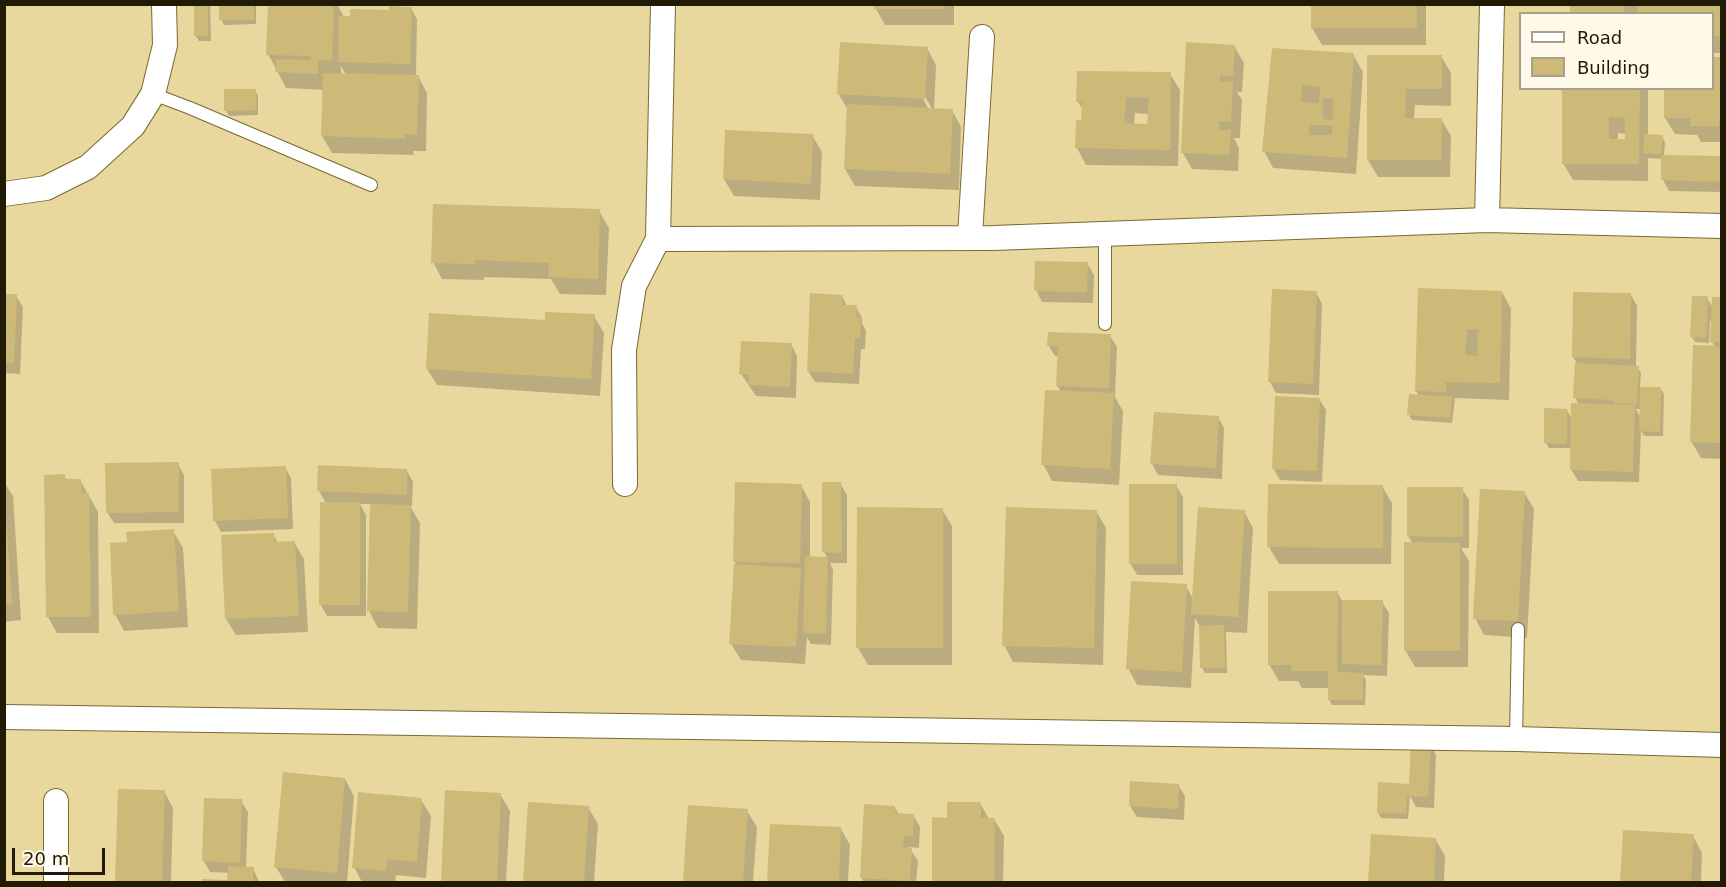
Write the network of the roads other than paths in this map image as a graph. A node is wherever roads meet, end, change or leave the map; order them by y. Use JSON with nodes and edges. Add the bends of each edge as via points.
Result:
{"nodes":[{"id":1,"x":164,"y":4,"type":"edge"},
{"id":2,"x":663,"y":4,"type":"edge"},
{"id":3,"x":1492,"y":4,"type":"edge"},
{"id":4,"x":982,"y":37,"type":"dead end"},
{"id":5,"x":153,"y":94,"type":"junction"},
{"id":6,"x":371,"y":185,"type":"dead end"},
{"id":7,"x":4,"y":194,"type":"edge"},
{"id":8,"x":1487,"y":220,"type":"junction"},
{"id":9,"x":1722,"y":226,"type":"edge"},
{"id":10,"x":1105,"y":233,"type":"junction"},
{"id":11,"x":970,"y":236,"type":"junction"},
{"id":12,"x":658,"y":239,"type":"junction"},
{"id":13,"x":1104,"y":324,"type":"dead end"},
{"id":14,"x":625,"y":484,"type":"dead end"},
{"id":15,"x":1518,"y":630,"type":"dead end"},
{"id":16,"x":4,"y":717,"type":"edge"},
{"id":17,"x":1516,"y":739,"type":"junction"},
{"id":18,"x":1722,"y":745,"type":"edge"},
{"id":19,"x":56,"y":801,"type":"dead end"},
{"id":20,"x":56,"y":882,"type":"edge"}],
"edges":[{"from":1,"to":5,"type":"street","via":[[165,45]]},
{"from":2,"to":12,"type":"street"},
{"from":3,"to":8,"type":"street"},
{"from":4,"to":11,"type":"street"},
{"from":5,"to":6,"type":"lane"},
{"from":5,"to":7,"type":"street","via":[[134,126],[88,167],[46,188]]},
{"from":8,"to":9,"type":"street"},
{"from":8,"to":10,"type":"street"},
{"from":10,"to":11,"type":"street"},
{"from":10,"to":13,"type":"lane"},
{"from":11,"to":12,"type":"street"},
{"from":12,"to":14,"type":"street","via":[[634,286],[624,350]]},
{"from":15,"to":17,"type":"lane"},
{"from":16,"to":17,"type":"street"},
{"from":17,"to":18,"type":"street"},
{"from":19,"to":20,"type":"street"}]}
